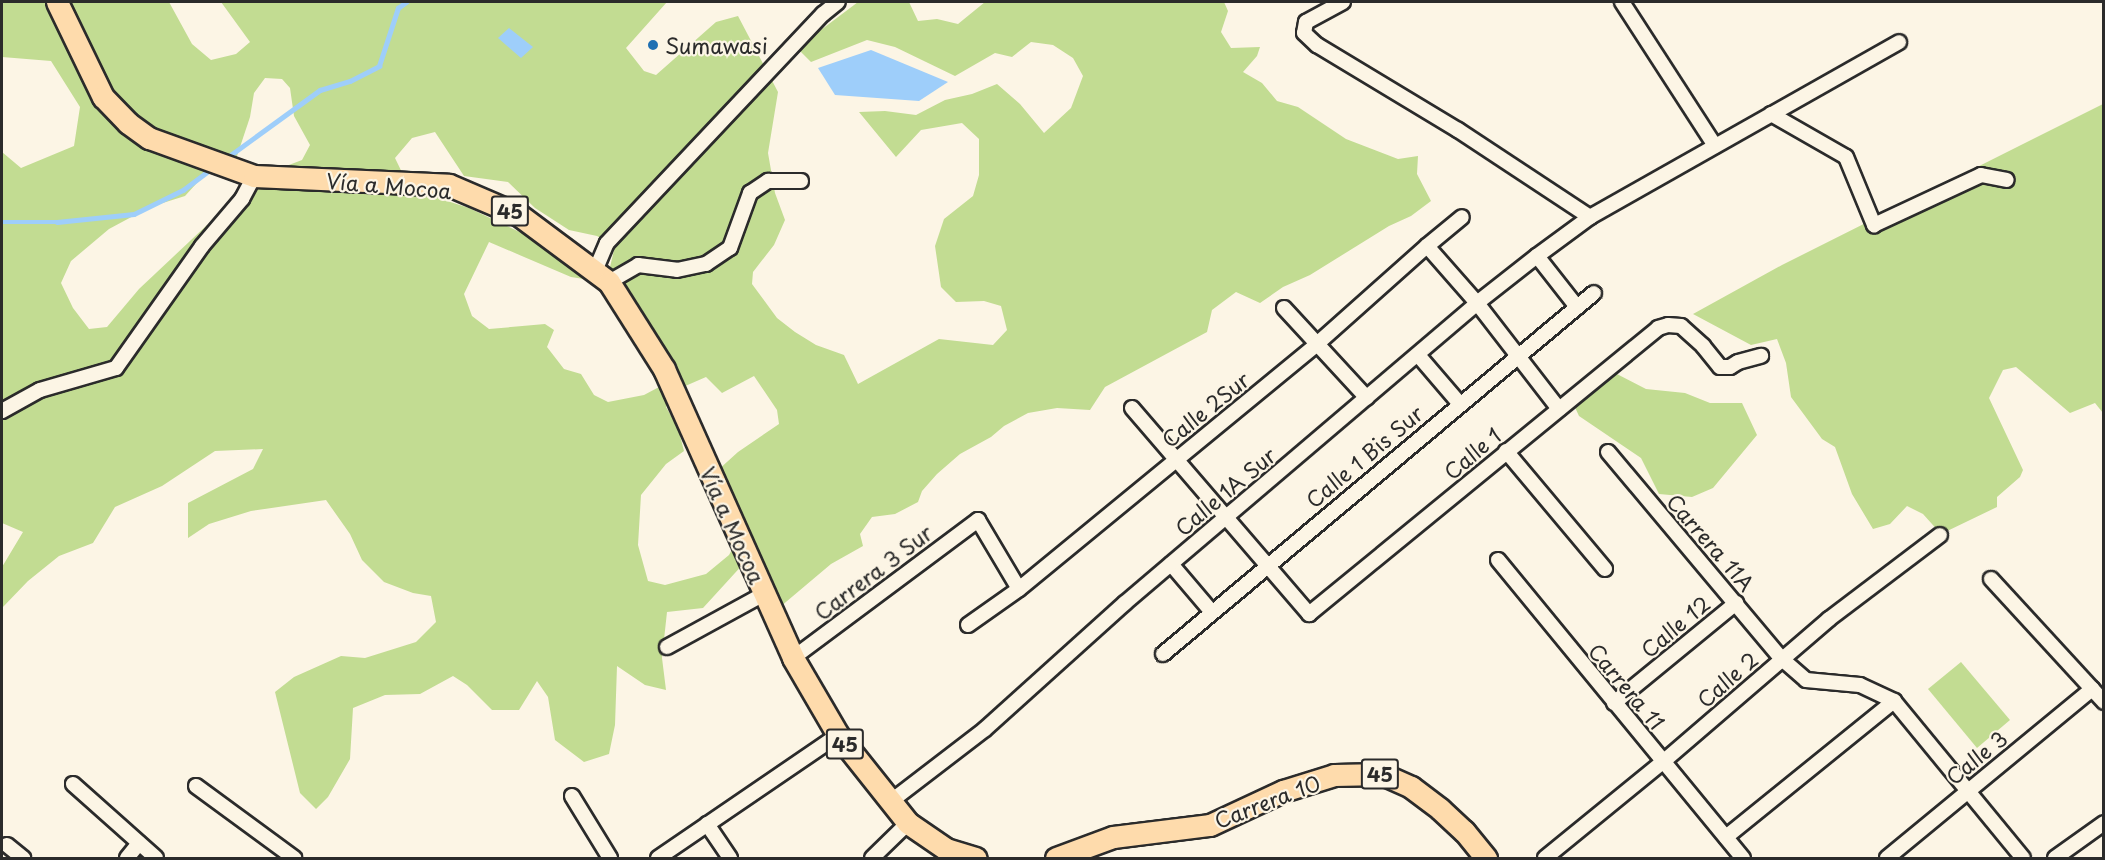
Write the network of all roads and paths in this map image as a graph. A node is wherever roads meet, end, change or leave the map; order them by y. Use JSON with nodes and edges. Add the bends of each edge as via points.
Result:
{"nodes":[{"id":1,"x":57,"y":2,"type":"edge"},
{"id":2,"x":838,"y":2,"type":"edge"},
{"id":3,"x":1343,"y":2,"type":"edge"},
{"id":4,"x":1622,"y":2,"type":"edge"},
{"id":5,"x":1899,"y":42,"type":"dead end"},
{"id":6,"x":1771,"y":114,"type":"junction"},
{"id":7,"x":1715,"y":146,"type":"junction"},
{"id":8,"x":254,"y":176,"type":"junction"},
{"id":9,"x":2007,"y":180,"type":"dead end"},
{"id":10,"x":801,"y":181,"type":"dead end"},
{"id":11,"x":1462,"y":217,"type":"dead end"},
{"id":12,"x":1590,"y":217,"type":"junction"},
{"id":13,"x":1426,"y":246,"type":"junction"},
{"id":14,"x":1537,"y":256,"type":"junction"},
{"id":15,"x":602,"y":276,"type":"junction"},
{"id":16,"x":1594,"y":294,"type":"dead end"},
{"id":17,"x":1477,"y":303,"type":"junction"},
{"id":18,"x":1577,"y":307,"type":"junction"},
{"id":19,"x":1284,"y":308,"type":"dead end"},
{"id":20,"x":1318,"y":343,"type":"junction"},
{"id":21,"x":1418,"y":355,"type":"junction"},
{"id":22,"x":1518,"y":355,"type":"junction"},
{"id":23,"x":1761,"y":356,"type":"dead end"},
{"id":24,"x":1367,"y":398,"type":"junction"},
{"id":25,"x":1460,"y":404,"type":"junction"},
{"id":26,"x":1132,"y":408,"type":"dead end"},
{"id":27,"x":1559,"y":410,"type":"junction"},
{"id":28,"x":2,"y":411,"type":"edge"},
{"id":29,"x":1506,"y":451,"type":"junction"},
{"id":30,"x":1608,"y":452,"type":"dead end"},
{"id":31,"x":1176,"y":460,"type":"junction"},
{"id":32,"x":1225,"y":518,"type":"junction"},
{"id":33,"x":1940,"y":535,"type":"dead end"},
{"id":34,"x":1498,"y":560,"type":"dead end"},
{"id":35,"x":1171,"y":564,"type":"junction"},
{"id":36,"x":1267,"y":564,"type":"junction"},
{"id":37,"x":1605,"y":569,"type":"dead end"},
{"id":38,"x":1991,"y":579,"type":"dead end"},
{"id":39,"x":1019,"y":589,"type":"junction"},
{"id":40,"x":764,"y":594,"type":"junction"},
{"id":41,"x":1736,"y":603,"type":"junction"},
{"id":42,"x":1211,"y":611,"type":"junction"},
{"id":43,"x":968,"y":625,"type":"dead end"},
{"id":44,"x":667,"y":647,"type":"dead end"},
{"id":45,"x":1163,"y":654,"type":"dead end"},
{"id":46,"x":793,"y":658,"type":"junction"},
{"id":47,"x":1782,"y":659,"type":"junction"},
{"id":48,"x":2092,"y":689,"type":"junction"},
{"id":49,"x":1894,"y":700,"type":"junction"},
{"id":50,"x":2103,"y":702,"type":"edge"},
{"id":51,"x":1614,"y":703,"type":"junction"},
{"id":52,"x":838,"y":735,"type":"junction"},
{"id":53,"x":1664,"y":761,"type":"junction"},
{"id":54,"x":74,"y":784,"type":"dead end"},
{"id":55,"x":196,"y":786,"type":"dead end"},
{"id":56,"x":1968,"y":790,"type":"junction"},
{"id":57,"x":572,"y":796,"type":"dead end"},
{"id":58,"x":890,"y":801,"type":"junction"},
{"id":59,"x":2103,"y":823,"type":"edge"},
{"id":60,"x":707,"y":824,"type":"junction"},
{"id":61,"x":908,"y":824,"type":"junction"},
{"id":62,"x":1726,"y":837,"type":"junction"},
{"id":63,"x":139,"y":843,"type":"junction"},
{"id":64,"x":7,"y":844,"type":"dead end"},
{"id":65,"x":23,"y":858,"type":"edge"},
{"id":66,"x":127,"y":858,"type":"edge"},
{"id":67,"x":156,"y":858,"type":"edge"},
{"id":68,"x":294,"y":858,"type":"edge"},
{"id":69,"x":610,"y":858,"type":"edge"},
{"id":70,"x":658,"y":858,"type":"edge"},
{"id":71,"x":730,"y":858,"type":"edge"},
{"id":72,"x":872,"y":858,"type":"edge"},
{"id":73,"x":976,"y":858,"type":"edge"},
{"id":74,"x":1056,"y":858,"type":"edge"},
{"id":75,"x":1486,"y":858,"type":"edge"},
{"id":76,"x":1545,"y":858,"type":"edge"},
{"id":77,"x":1743,"y":858,"type":"edge"},
{"id":78,"x":1887,"y":858,"type":"edge"},
{"id":79,"x":2023,"y":858,"type":"edge"},
{"id":80,"x":2055,"y":858,"type":"edge"}],
"edges":[{"from":1,"to":8,"type":"main road","name":"Vía a Mocoa","number":"45","via":[[103,98],[128,123],[149,138]]},
{"from":2,"to":15,"type":"street","via":[[607,243]]},
{"from":3,"to":12,"type":"street","via":[[1306,22],[1304,33],[1317,45],[1458,129]]},
{"from":4,"to":7,"type":"street"},
{"from":5,"to":6,"type":"street","name":"Calle 1A Sur"},
{"from":6,"to":7,"type":"street","name":"Calle 1A Sur"},
{"from":6,"to":9,"type":"street","via":[[1846,157],[1874,225],[1981,175]]},
{"from":7,"to":12,"type":"street","name":"Calle 1A Sur"},
{"from":8,"to":15,"type":"main road","name":"Vía a Mocoa","number":"45","via":[[449,185],[519,215]]},
{"from":8,"to":28,"type":"street","via":[[242,199],[202,246],[116,368],[40,390]]},
{"from":10,"to":15,"type":"street","via":[[768,181],[750,193],[730,248],[706,264],[677,270],[638,265]]},
{"from":11,"to":13,"type":"street","name":"Calle 2Sur"},
{"from":12,"to":14,"type":"street","name":"Calle 1A Sur"},
{"from":13,"to":17,"type":"street"},
{"from":13,"to":20,"type":"street","name":"Calle 2Sur"},
{"from":14,"to":17,"type":"street","name":"Calle 1A Sur"},
{"from":14,"to":18,"type":"street"},
{"from":15,"to":40,"type":"main road","name":"Vía a Mocoa","number":"45","via":[[664,369]]},
{"from":16,"to":18,"type":"street","name":"Calle 1 Bis Sur"},
{"from":17,"to":21,"type":"street","name":"Calle 1A Sur"},
{"from":17,"to":22,"type":"street"},
{"from":18,"to":22,"type":"street","name":"Calle 1 Bis Sur"},
{"from":19,"to":20,"type":"street"},
{"from":20,"to":24,"type":"street"},
{"from":20,"to":31,"type":"street","name":"Calle 2Sur"},
{"from":21,"to":24,"type":"street","name":"Calle 1A Sur"},
{"from":21,"to":25,"type":"street"},
{"from":22,"to":25,"type":"street","name":"Calle 1 Bis Sur"},
{"from":22,"to":27,"type":"street"},
{"from":23,"to":27,"type":"street","name":"Calle 1","via":[[1720,367],[1681,326],[1662,327]]},
{"from":24,"to":32,"type":"street","name":"Calle 1A Sur"},
{"from":25,"to":36,"type":"street","name":"Calle 1 Bis Sur"},
{"from":26,"to":31,"type":"street"},
{"from":27,"to":29,"type":"street","name":"Calle 1"},
{"from":29,"to":36,"type":"street","name":"Calle 1","via":[[1309,614]]},
{"from":29,"to":37,"type":"street"},
{"from":30,"to":41,"type":"street","name":"Carrera 11A"},
{"from":31,"to":32,"type":"street"},
{"from":31,"to":39,"type":"street","name":"Calle 2Sur"},
{"from":32,"to":35,"type":"street","name":"Calle 1A Sur"},
{"from":32,"to":36,"type":"street"},
{"from":33,"to":47,"type":"street","name":"Calle 2","via":[[1829,618]]},
{"from":34,"to":51,"type":"street","name":"Carrera 11"},
{"from":35,"to":42,"type":"street"},
{"from":35,"to":58,"type":"street","name":"Calle 1A Sur","via":[[985,729]]},
{"from":36,"to":42,"type":"street","name":"Calle 1 Bis Sur"},
{"from":38,"to":48,"type":"street"},
{"from":39,"to":43,"type":"street","name":"Calle 2Sur"},
{"from":39,"to":46,"type":"street","name":"Carrera 3 Sur","via":[[978,520]]},
{"from":40,"to":44,"type":"street"},
{"from":40,"to":46,"type":"main road","name":"Vía a Mocoa","number":"45"},
{"from":41,"to":47,"type":"street","name":"Carrera 11A"},
{"from":41,"to":51,"type":"street","name":"Calle 12"},
{"from":42,"to":45,"type":"street","name":"Calle 1 Bis Sur"},
{"from":46,"to":52,"type":"main road","number":"45"},
{"from":47,"to":49,"type":"street","name":"Carrera 11A","via":[[1806,680],[1860,685]]},
{"from":47,"to":53,"type":"street","name":"Calle 2"},
{"from":48,"to":50,"type":"street"},
{"from":48,"to":56,"type":"street","name":"Calle 3"},
{"from":49,"to":56,"type":"street"},
{"from":49,"to":62,"type":"street"},
{"from":51,"to":53,"type":"street","name":"Carrera 11"},
{"from":52,"to":58,"type":"main road","number":"45"},
{"from":52,"to":60,"type":"street"},
{"from":53,"to":62,"type":"street","name":"Carrera 11"},
{"from":53,"to":76,"type":"street","name":"Calle 2"},
{"from":54,"to":63,"type":"street"},
{"from":55,"to":68,"type":"street"},
{"from":56,"to":78,"type":"street","name":"Calle 3"},
{"from":56,"to":79,"type":"street"},
{"from":57,"to":69,"type":"street"},
{"from":58,"to":61,"type":"main road","number":"45"},
{"from":59,"to":80,"type":"street"},
{"from":60,"to":70,"type":"street"},
{"from":60,"to":71,"type":"street"},
{"from":61,"to":72,"type":"street"},
{"from":61,"to":73,"type":"main road","number":"45","via":[[946,849]]},
{"from":62,"to":77,"type":"street","name":"Carrera 11"},
{"from":63,"to":66,"type":"street"},
{"from":63,"to":67,"type":"street"},
{"from":64,"to":65,"type":"street"},
{"from":74,"to":75,"type":"main road","name":"Carrera 10","number":"45","via":[[1113,837],[1210,825],[1283,791],[1334,775],[1382,774],[1410,787],[1440,809]]}]}
